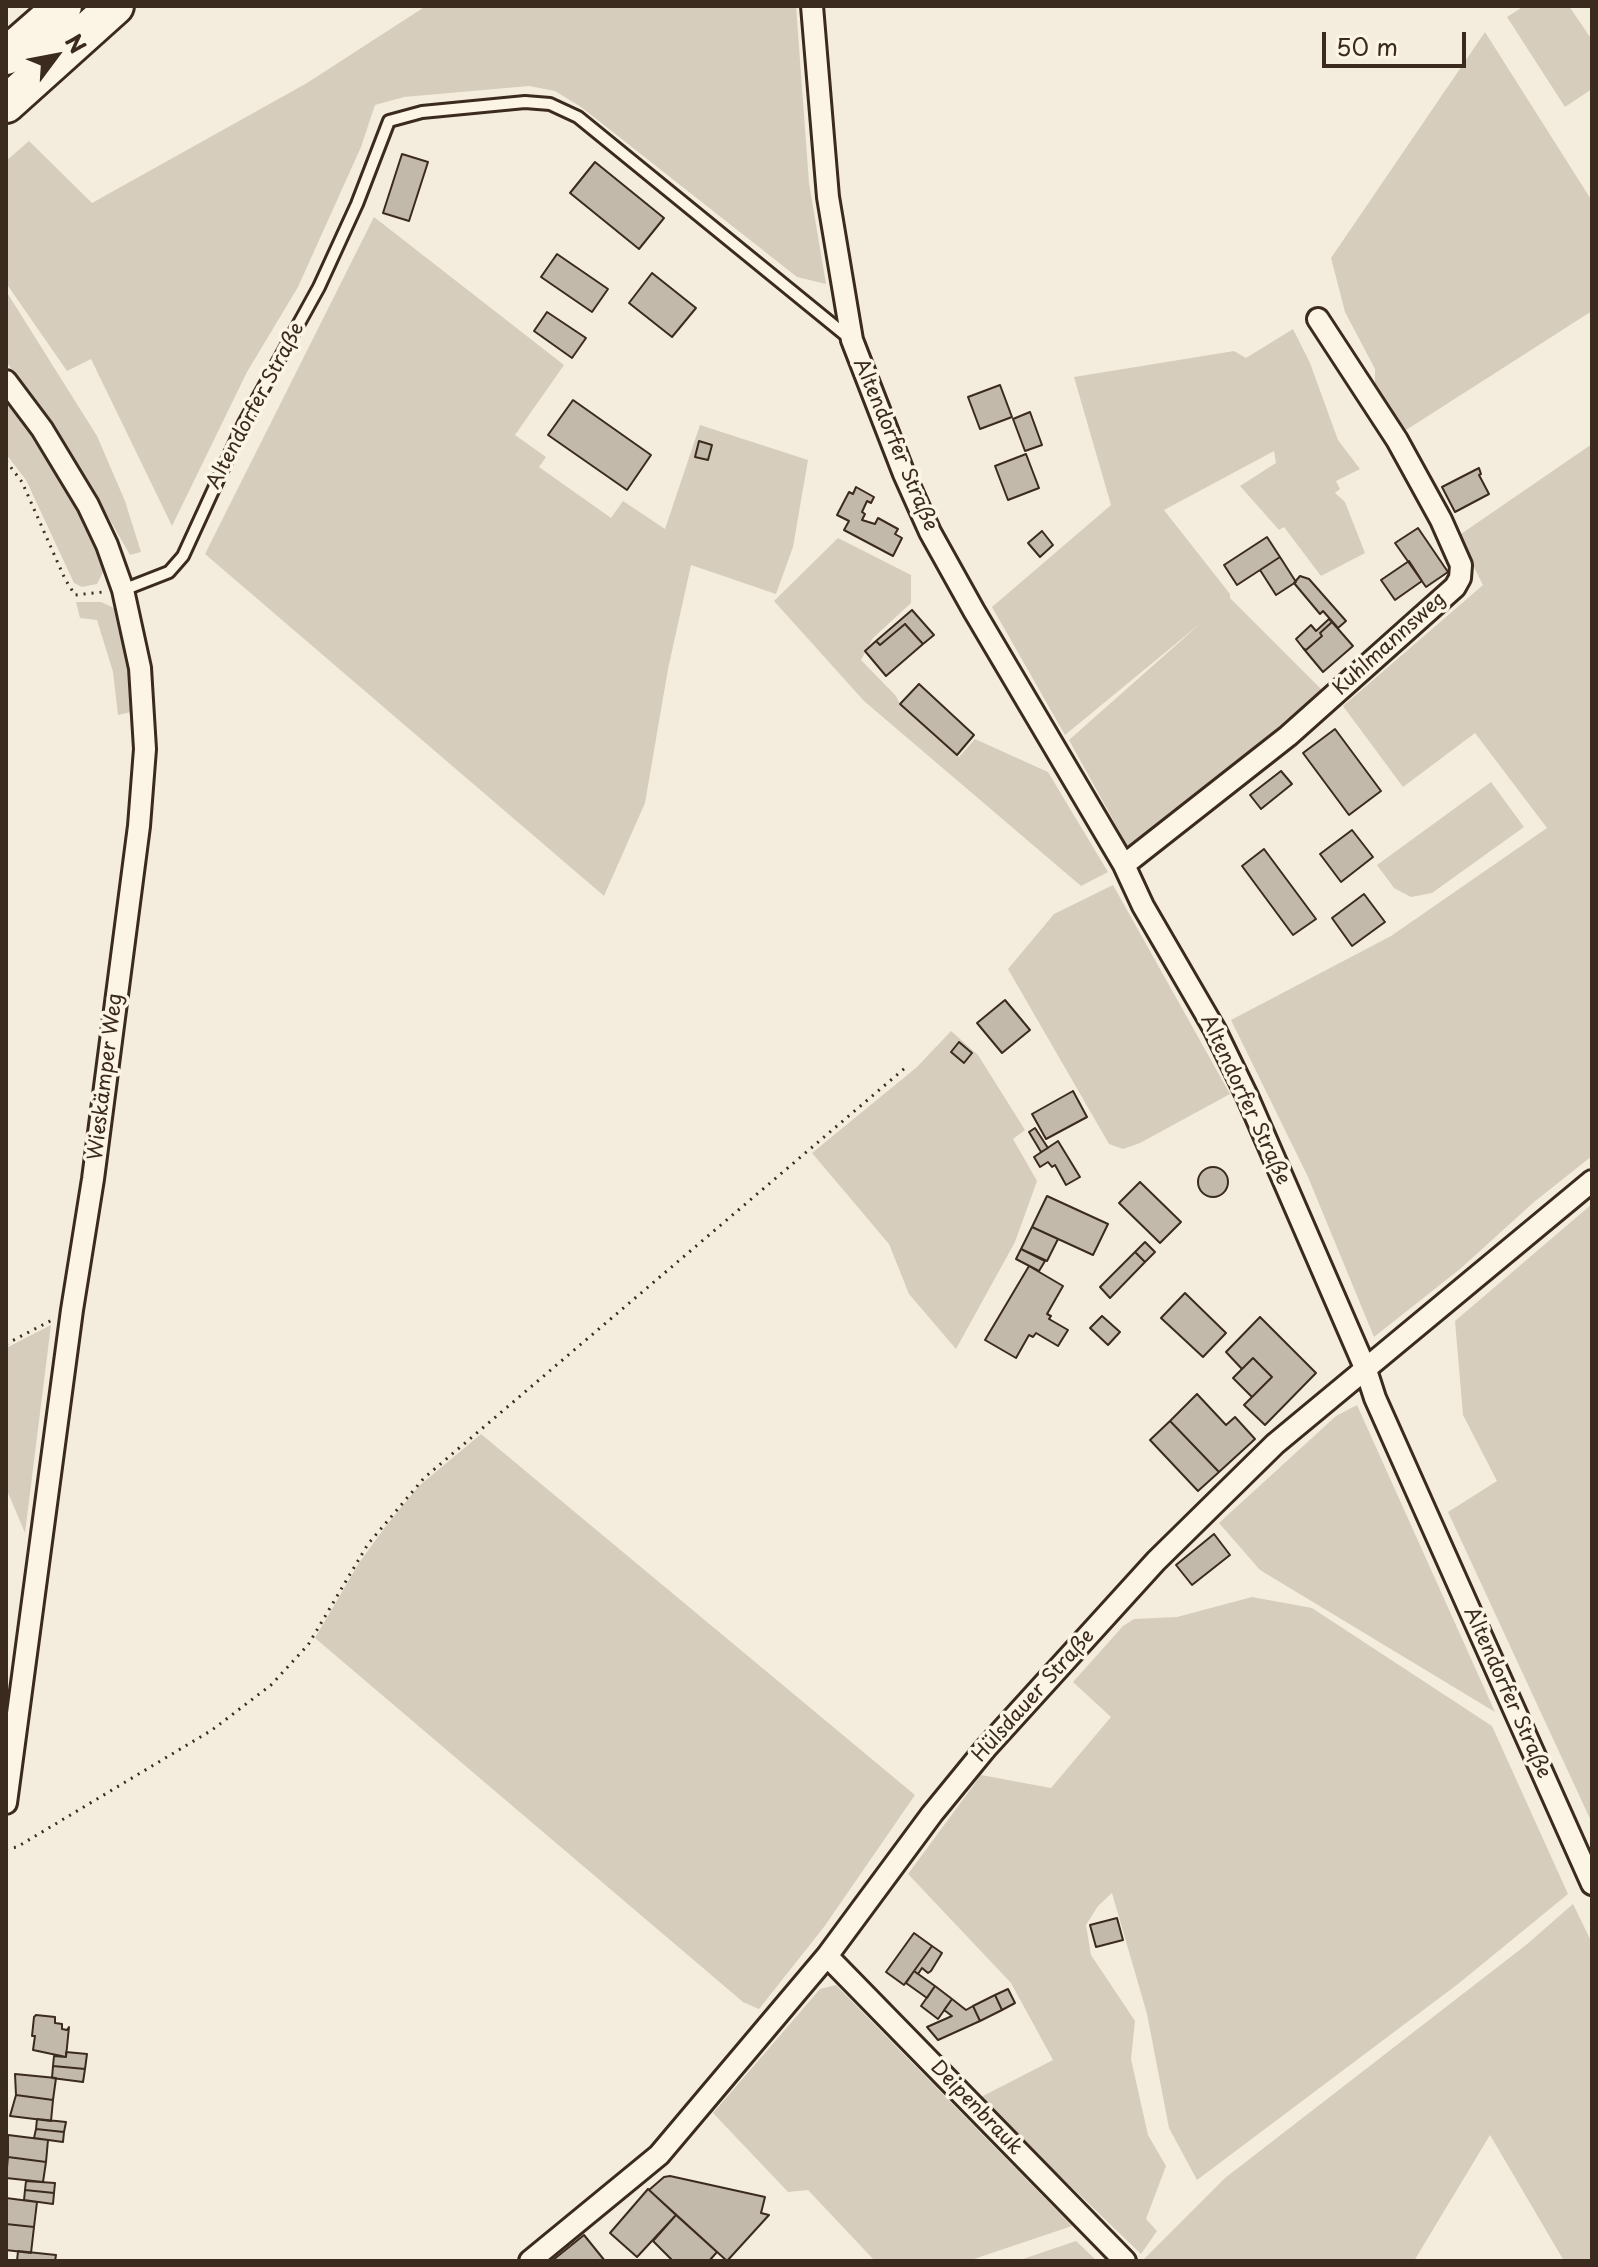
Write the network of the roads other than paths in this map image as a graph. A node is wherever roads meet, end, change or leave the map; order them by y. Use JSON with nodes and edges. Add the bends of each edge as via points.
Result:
{"nodes":[{"id":1,"x":63,"y":6,"type":"edge"},
{"id":2,"x":115,"y":6,"type":"edge"},
{"id":3,"x":812,"y":6,"type":"edge"},
{"id":4,"x":6,"y":56,"type":"edge"},
{"id":5,"x":6,"y":104,"type":"edge"},
{"id":6,"x":1318,"y":319,"type":"dead end"},
{"id":7,"x":852,"y":340,"type":"junction"},
{"id":8,"x":6,"y":381,"type":"edge"},
{"id":9,"x":123,"y":590,"type":"junction"},
{"id":10,"x":1124,"y":865,"type":"junction"},
{"id":11,"x":1592,"y":1181,"type":"edge"},
{"id":12,"x":1366,"y":1370,"type":"junction"},
{"id":13,"x":6,"y":1803,"type":"edge"},
{"id":14,"x":1592,"y":1884,"type":"edge"},
{"id":15,"x":827,"y":1956,"type":"junction"},
{"id":16,"x":530,"y":2261,"type":"edge"},
{"id":17,"x":1125,"y":2261,"type":"edge"}],
"edges":[{"from":1,"to":4,"type":"highway"},
{"from":2,"to":5,"type":"highway"},
{"from":3,"to":7,"type":"street","name":"Altendorfer Straße","via":[[828,197]]},
{"from":6,"to":10,"type":"street","name":"Kuhlmannsweg","via":[[1434,506],[1461,565],[1460,578],[1288,736]]},
{"from":7,"to":9,"type":"lane","name":"Altendorfer Straße","via":[[578,117],[550,104],[525,102],[422,112],[389,121],[319,287],[244,423],[183,556],[169,572]]},
{"from":7,"to":10,"type":"street","name":"Altendorfer Straße","via":[[930,532]]},
{"from":8,"to":9,"type":"street","name":"Wieskämper Weg","via":[[88,505]]},
{"from":9,"to":13,"type":"street","name":"Wieskämper Weg","via":[[140,668],[144,775]]},
{"from":10,"to":12,"type":"street","name":"Altendorfer Straße","via":[[1215,1030]]},
{"from":11,"to":12,"type":"street","name":"Hülsdauer Straße"},
{"from":12,"to":14,"type":"street","name":"Altendorfer Straße"},
{"from":12,"to":15,"type":"street","name":"Hülsdauer Straße","via":[[1275,1444],[1156,1561],[986,1748]]},
{"from":15,"to":16,"type":"street","name":"Hülsdauer Straße","via":[[659,2155]]},
{"from":15,"to":17,"type":"street","name":"Deipenbrauk"}]}
